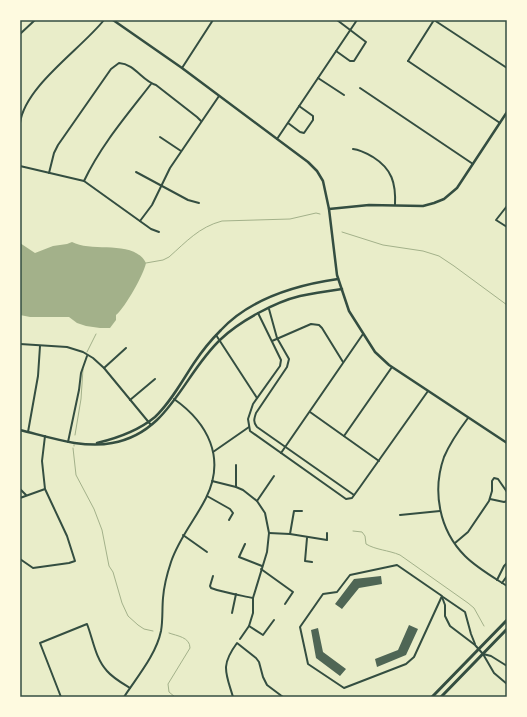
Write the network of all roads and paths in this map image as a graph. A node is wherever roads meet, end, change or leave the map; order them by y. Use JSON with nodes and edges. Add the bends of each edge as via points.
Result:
{"nodes":[{"id":1,"x":35,"y":20,"type":"edge"},
{"id":2,"x":104,"y":20,"type":"edge"},
{"id":3,"x":113,"y":20,"type":"edge"},
{"id":4,"x":213,"y":20,"type":"edge"},
{"id":5,"x":337,"y":20,"type":"edge"},
{"id":6,"x":357,"y":20,"type":"edge"},
{"id":7,"x":434,"y":20,"type":"edge"},
{"id":8,"x":350,"y":30,"type":"junction"},
{"id":9,"x":20,"y":34,"type":"edge"},
{"id":10,"x":336,"y":51,"type":"junction"},
{"id":11,"x":182,"y":68,"type":"junction"},
{"id":12,"x":507,"y":68,"type":"edge"},
{"id":13,"x":318,"y":78,"type":"junction"},
{"id":14,"x":151,"y":84,"type":"junction"},
{"id":15,"x":360,"y":88,"type":"dead end"},
{"id":16,"x":344,"y":95,"type":"dead end"},
{"id":17,"x":219,"y":96,"type":"junction"},
{"id":18,"x":299,"y":106,"type":"junction"},
{"id":19,"x":507,"y":112,"type":"edge"},
{"id":20,"x":201,"y":121,"type":"junction"},
{"id":21,"x":20,"y":123,"type":"edge"},
{"id":22,"x":288,"y":123,"type":"junction"},
{"id":23,"x":500,"y":123,"type":"junction"},
{"id":24,"x":160,"y":137,"type":"dead end"},
{"id":25,"x":276,"y":140,"type":"junction"},
{"id":26,"x":353,"y":149,"type":"dead end"},
{"id":27,"x":182,"y":151,"type":"junction"},
{"id":28,"x":473,"y":164,"type":"junction"},
{"id":29,"x":20,"y":166,"type":"edge"},
{"id":30,"x":136,"y":172,"type":"dead end"},
{"id":31,"x":49,"y":173,"type":"junction"},
{"id":32,"x":84,"y":181,"type":"junction"},
{"id":33,"x":161,"y":186,"type":"junction"},
{"id":34,"x":199,"y":203,"type":"dead end"},
{"id":35,"x":395,"y":205,"type":"junction"},
{"id":36,"x":507,"y":206,"type":"edge"},
{"id":37,"x":329,"y":209,"type":"junction"},
{"id":38,"x":140,"y":221,"type":"junction"},
{"id":39,"x":507,"y":227,"type":"edge"},
{"id":40,"x":159,"y":232,"type":"dead end"},
{"id":41,"x":338,"y":279,"type":"junction"},
{"id":42,"x":342,"y":289,"type":"junction"},
{"id":43,"x":269,"y":309,"type":"junction"},
{"id":44,"x":258,"y":313,"type":"junction"},
{"id":45,"x":363,"y":334,"type":"junction"},
{"id":46,"x":216,"y":335,"type":"junction"},
{"id":47,"x":277,"y":338,"type":"junction"},
{"id":48,"x":220,"y":340,"type":"junction"},
{"id":49,"x":272,"y":341,"type":"junction"},
{"id":50,"x":20,"y":344,"type":"edge"},
{"id":51,"x":40,"y":346,"type":"junction"},
{"id":52,"x":126,"y":348,"type":"dead end"},
{"id":53,"x":87,"y":356,"type":"junction"},
{"id":54,"x":343,"y":362,"type":"junction"},
{"id":55,"x":392,"y":367,"type":"junction"},
{"id":56,"x":104,"y":368,"type":"junction"},
{"id":57,"x":155,"y":379,"type":"dead end"},
{"id":58,"x":428,"y":391,"type":"junction"},
{"id":59,"x":171,"y":397,"type":"junction"},
{"id":60,"x":257,"y":398,"type":"junction"},
{"id":61,"x":130,"y":400,"type":"junction"},
{"id":62,"x":175,"y":400,"type":"junction"},
{"id":63,"x":310,"y":412,"type":"junction"},
{"id":64,"x":468,"y":418,"type":"junction"},
{"id":65,"x":148,"y":422,"type":"junction"},
{"id":66,"x":151,"y":425,"type":"junction"},
{"id":67,"x":249,"y":427,"type":"junction"},
{"id":68,"x":20,"y":430,"type":"edge"},
{"id":69,"x":28,"y":432,"type":"junction"},
{"id":70,"x":45,"y":436,"type":"junction"},
{"id":71,"x":344,"y":436,"type":"junction"},
{"id":72,"x":68,"y":442,"type":"junction"},
{"id":73,"x":507,"y":442,"type":"edge"},
{"id":74,"x":93,"y":444,"type":"junction"},
{"id":75,"x":285,"y":447,"type":"junction"},
{"id":76,"x":213,"y":452,"type":"junction"},
{"id":77,"x":281,"y":453,"type":"junction"},
{"id":78,"x":379,"y":461,"type":"junction"},
{"id":79,"x":236,"y":465,"type":"dead end"},
{"id":80,"x":274,"y":476,"type":"dead end"},
{"id":81,"x":212,"y":481,"type":"junction"},
{"id":82,"x":236,"y":487,"type":"junction"},
{"id":83,"x":20,"y":489,"type":"edge"},
{"id":84,"x":45,"y":489,"type":"junction"},
{"id":85,"x":507,"y":492,"type":"edge"},
{"id":86,"x":354,"y":495,"type":"junction"},
{"id":87,"x":26,"y":496,"type":"junction"},
{"id":88,"x":207,"y":496,"type":"junction"},
{"id":89,"x":20,"y":498,"type":"edge"},
{"id":90,"x":490,"y":499,"type":"junction"},
{"id":91,"x":256,"y":501,"type":"junction"},
{"id":92,"x":507,"y":501,"type":"edge"},
{"id":93,"x":302,"y":511,"type":"dead end"},
{"id":94,"x":440,"y":511,"type":"junction"},
{"id":95,"x":400,"y":515,"type":"dead end"},
{"id":96,"x":229,"y":520,"type":"dead end"},
{"id":97,"x":269,"y":533,"type":"junction"},
{"id":98,"x":327,"y":533,"type":"dead end"},
{"id":99,"x":290,"y":534,"type":"junction"},
{"id":100,"x":183,"y":535,"type":"junction"},
{"id":101,"x":307,"y":538,"type":"junction"},
{"id":102,"x":246,"y":544,"type":"dead end"},
{"id":103,"x":454,"y":544,"type":"junction"},
{"id":104,"x":207,"y":552,"type":"dead end"},
{"id":105,"x":20,"y":559,"type":"edge"},
{"id":106,"x":312,"y":562,"type":"dead end"},
{"id":107,"x":507,"y":563,"type":"edge"},
{"id":108,"x":262,"y":568,"type":"junction"},
{"id":109,"x":213,"y":576,"type":"dead end"},
{"id":110,"x":507,"y":576,"type":"edge"},
{"id":111,"x":497,"y":580,"type":"junction"},
{"id":112,"x":502,"y":583,"type":"junction"},
{"id":113,"x":507,"y":586,"type":"edge"},
{"id":114,"x":236,"y":594,"type":"junction"},
{"id":115,"x":442,"y":596,"type":"junction"},
{"id":116,"x":253,"y":598,"type":"junction"},
{"id":117,"x":285,"y":604,"type":"dead end"},
{"id":118,"x":232,"y":613,"type":"dead end"},
{"id":119,"x":274,"y":620,"type":"dead end"},
{"id":120,"x":507,"y":620,"type":"edge"},
{"id":121,"x":249,"y":626,"type":"junction"},
{"id":122,"x":507,"y":629,"type":"edge"},
{"id":123,"x":240,"y":639,"type":"dead end"},
{"id":124,"x":475,"y":645,"type":"junction"},
{"id":125,"x":479,"y":649,"type":"junction"},
{"id":126,"x":483,"y":654,"type":"junction"},
{"id":127,"x":507,"y":666,"type":"edge"},
{"id":128,"x":507,"y":684,"type":"edge"},
{"id":129,"x":130,"y":688,"type":"junction"},
{"id":130,"x":61,"y":697,"type":"edge"},
{"id":131,"x":124,"y":697,"type":"edge"},
{"id":132,"x":233,"y":697,"type":"edge"},
{"id":133,"x":282,"y":697,"type":"edge"},
{"id":134,"x":432,"y":697,"type":"edge"},
{"id":135,"x":441,"y":697,"type":"edge"}],
"edges":[{"from":1,"to":9,"type":"street"},
{"from":2,"to":21,"type":"street","via":[[52,71],[23,109]]},
{"from":3,"to":11,"type":"street"},
{"from":4,"to":11,"type":"street"},
{"from":5,"to":8,"type":"street"},
{"from":6,"to":8,"type":"street"},
{"from":7,"to":12,"type":"street"},
{"from":7,"to":23,"type":"street","via":[[406,61]]},
{"from":8,"to":10,"type":"street"},
{"from":8,"to":10,"type":"street","via":[[366,42],[354,61]]},
{"from":10,"to":13,"type":"street"},
{"from":11,"to":17,"type":"street"},
{"from":13,"to":16,"type":"street"},
{"from":13,"to":18,"type":"street"},
{"from":14,"to":20,"type":"street","via":[[156,85]]},
{"from":14,"to":31,"type":"street","via":[[128,65],[119,64],[111,69],[58,145]]},
{"from":14,"to":32,"type":"street","via":[[97,156]]},
{"from":15,"to":28,"type":"street"},
{"from":17,"to":20,"type":"street"},
{"from":17,"to":25,"type":"street"},
{"from":18,"to":22,"type":"street"},
{"from":18,"to":22,"type":"street","via":[[313,116],[313,120],[304,132]]},
{"from":19,"to":23,"type":"street"},
{"from":20,"to":27,"type":"street"},
{"from":22,"to":25,"type":"street"},
{"from":23,"to":28,"type":"street"},
{"from":24,"to":27,"type":"street"},
{"from":25,"to":37,"type":"street","via":[[317,171],[323,181]]},
{"from":26,"to":35,"type":"street","via":[[362,150],[388,170],[395,189]]},
{"from":27,"to":33,"type":"street"},
{"from":28,"to":35,"type":"street","via":[[457,188],[442,201],[423,206]]},
{"from":29,"to":31,"type":"street"},
{"from":30,"to":33,"type":"street"},
{"from":31,"to":32,"type":"street"},
{"from":32,"to":38,"type":"street"},
{"from":33,"to":34,"type":"street"},
{"from":33,"to":38,"type":"street","via":[[152,205]]},
{"from":35,"to":37,"type":"street"},
{"from":36,"to":39,"type":"street","via":[[496,220]]},
{"from":37,"to":41,"type":"street"},
{"from":38,"to":40,"type":"street"},
{"from":41,"to":42,"type":"street"},
{"from":41,"to":46,"type":"street","via":[[294,288],[271,296],[233,319]]},
{"from":42,"to":43,"type":"street","via":[[299,296]]},
{"from":42,"to":45,"type":"street","via":[[349,312]]},
{"from":43,"to":44,"type":"street"},
{"from":43,"to":47,"type":"street"},
{"from":44,"to":48,"type":"street"},
{"from":44,"to":49,"type":"street"},
{"from":45,"to":54,"type":"street"},
{"from":45,"to":55,"type":"street","via":[[375,352]]},
{"from":46,"to":48,"type":"street"},
{"from":46,"to":59,"type":"street","via":[[204,348]]},
{"from":47,"to":49,"type":"street"},
{"from":47,"to":54,"type":"street","via":[[316,324],[322,328]]},
{"from":47,"to":75,"type":"street","via":[[288,359],[287,367],[256,413],[254,423]]},
{"from":48,"to":60,"type":"street"},
{"from":48,"to":62,"type":"street","via":[[199,362]]},
{"from":49,"to":60,"type":"street","via":[[281,360],[280,366]]},
{"from":50,"to":51,"type":"street"},
{"from":51,"to":53,"type":"street","via":[[67,347],[83,352]]},
{"from":51,"to":69,"type":"street","via":[[38,376]]},
{"from":52,"to":56,"type":"street"},
{"from":53,"to":56,"type":"street"},
{"from":53,"to":72,"type":"street","via":[[81,373]]},
{"from":54,"to":63,"type":"street"},
{"from":55,"to":58,"type":"street"},
{"from":55,"to":71,"type":"street"},
{"from":56,"to":61,"type":"street"},
{"from":57,"to":61,"type":"street"},
{"from":58,"to":64,"type":"street"},
{"from":58,"to":78,"type":"street"},
{"from":59,"to":62,"type":"street"},
{"from":59,"to":65,"type":"street"},
{"from":60,"to":67,"type":"street","via":[[248,419]]},
{"from":61,"to":65,"type":"street"},
{"from":62,"to":66,"type":"street"},
{"from":62,"to":76,"type":"street","via":[[199,422],[208,436]]},
{"from":63,"to":71,"type":"street"},
{"from":63,"to":75,"type":"street"},
{"from":64,"to":73,"type":"street"},
{"from":64,"to":94,"type":"street","via":[[450,445],[441,469]]},
{"from":65,"to":66,"type":"street"},
{"from":65,"to":74,"type":"street","via":[[120,437]]},
{"from":66,"to":74,"type":"street","via":[[121,441]]},
{"from":67,"to":76,"type":"street"},
{"from":67,"to":77,"type":"street","via":[[253,433]]},
{"from":68,"to":69,"type":"street"},
{"from":69,"to":70,"type":"street"},
{"from":70,"to":72,"type":"street"},
{"from":70,"to":84,"type":"street","via":[[42,461]]},
{"from":71,"to":78,"type":"street"},
{"from":72,"to":74,"type":"street"},
{"from":75,"to":77,"type":"street"},
{"from":75,"to":86,"type":"street"},
{"from":76,"to":81,"type":"street"},
{"from":77,"to":86,"type":"street","via":[[346,499]]},
{"from":78,"to":86,"type":"street"},
{"from":79,"to":82,"type":"street"},
{"from":80,"to":91,"type":"street"},
{"from":81,"to":82,"type":"street"},
{"from":81,"to":88,"type":"street"},
{"from":82,"to":91,"type":"street"},
{"from":83,"to":87,"type":"street"},
{"from":84,"to":87,"type":"street"},
{"from":84,"to":105,"type":"street","via":[[67,536],[75,561],[33,568]]},
{"from":85,"to":90,"type":"street","via":[[498,479],[494,478]]},
{"from":87,"to":89,"type":"street"},
{"from":88,"to":96,"type":"street","via":[[233,513]]},
{"from":88,"to":100,"type":"street"},
{"from":90,"to":92,"type":"street"},
{"from":90,"to":103,"type":"street","via":[[469,529]]},
{"from":91,"to":97,"type":"street","via":[[265,513]]},
{"from":93,"to":99,"type":"street","via":[[294,511]]},
{"from":94,"to":95,"type":"street"},
{"from":94,"to":103,"type":"street"},
{"from":97,"to":99,"type":"street"},
{"from":97,"to":108,"type":"street"},
{"from":98,"to":101,"type":"street","via":[[327,540]]},
{"from":99,"to":101,"type":"street"},
{"from":100,"to":104,"type":"street"},
{"from":100,"to":129,"type":"street","via":[[166,577],[158,640]]},
{"from":101,"to":106,"type":"street","via":[[305,562]]},
{"from":102,"to":108,"type":"street","via":[[239,557]]},
{"from":103,"to":111,"type":"street","via":[[475,566]]},
{"from":107,"to":111,"type":"street"},
{"from":108,"to":116,"type":"street"},
{"from":108,"to":117,"type":"street","via":[[293,592]]},
{"from":109,"to":114,"type":"street","via":[[211,588]]},
{"from":110,"to":112,"type":"street"},
{"from":111,"to":112,"type":"street"},
{"from":112,"to":113,"type":"street"},
{"from":114,"to":116,"type":"street"},
{"from":114,"to":118,"type":"street"},
{"from":115,"to":115,"type":"street","via":[[397,565],[350,575],[337,592],[323,594],[300,628],[308,664],[344,688],[406,664],[414,657]]},
{"from":115,"to":124,"type":"street","via":[[465,612]]},
{"from":115,"to":124,"type":"street","via":[[445,616],[450,626]]},
{"from":116,"to":121,"type":"street","via":[[253,613]]},
{"from":119,"to":121,"type":"street","via":[[263,636]]},
{"from":120,"to":125,"type":"main road"},
{"from":121,"to":123,"type":"street"},
{"from":122,"to":126,"type":"main road"},
{"from":124,"to":125,"type":"street"},
{"from":125,"to":126,"type":"street"},
{"from":125,"to":134,"type":"main road"},
{"from":126,"to":127,"type":"street"},
{"from":126,"to":128,"type":"street","via":[[494,673]]},
{"from":126,"to":135,"type":"main road"},
{"from":129,"to":130,"type":"street","via":[[102,665],[87,624],[40,643]]},
{"from":129,"to":131,"type":"street"},
{"from":132,"to":133,"type":"street","via":[[226,663],[236,643],[260,662],[267,685]]}]}
